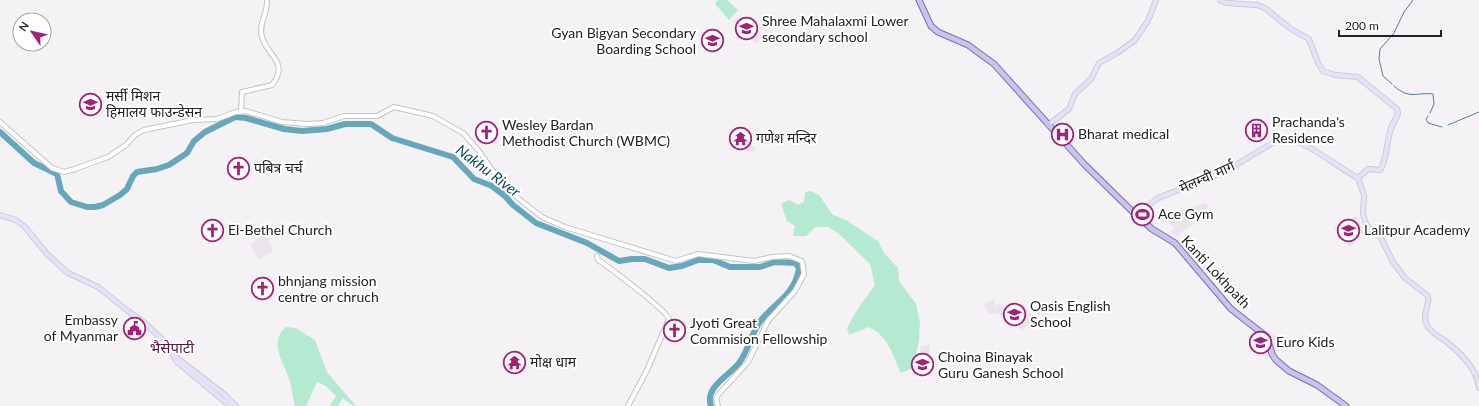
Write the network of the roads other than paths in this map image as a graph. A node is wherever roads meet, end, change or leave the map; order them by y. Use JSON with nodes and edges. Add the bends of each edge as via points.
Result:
{"nodes":[{"id":1,"x":268,"y":0,"type":"edge"},
{"id":2,"x":919,"y":0,"type":"edge"},
{"id":3,"x":1156,"y":0,"type":"edge"},
{"id":4,"x":1220,"y":0,"type":"edge"},
{"id":5,"x":241,"y":112,"type":"junction"},
{"id":6,"x":0,"y":122,"type":"edge"},
{"id":7,"x":1048,"y":126,"type":"junction"},
{"id":8,"x":1358,"y":178,"type":"junction"},
{"id":9,"x":0,"y":215,"type":"edge"},
{"id":10,"x":1136,"y":215,"type":"junction"},
{"id":11,"x":598,"y":256,"type":"dead end"},
{"id":12,"x":206,"y":383,"type":"junction"},
{"id":13,"x":1479,"y":388,"type":"edge"},
{"id":14,"x":230,"y":406,"type":"edge"},
{"id":15,"x":236,"y":406,"type":"edge"},
{"id":16,"x":628,"y":406,"type":"edge"},
{"id":17,"x":718,"y":406,"type":"edge"},
{"id":18,"x":1346,"y":406,"type":"edge"}],
"edges":[{"from":1,"to":5,"type":"street","via":[[261,23],[262,36],[266,47],[278,61],[278,73],[272,85],[242,92]]},
{"from":2,"to":7,"type":"main road","name":"Kanti Lokhpath","via":[[931,26],[938,32],[968,45],[994,64]]},
{"from":3,"to":7,"type":"main road","via":[[1148,21],[1134,41],[1099,63],[1091,79],[1075,94],[1069,108]]},
{"from":4,"to":8,"type":"main road","via":[[1265,8],[1291,29],[1309,39],[1323,71],[1358,77],[1397,109],[1389,148],[1381,169],[1368,169]]},
{"from":5,"to":6,"type":"street","via":[[217,120],[193,120],[144,130],[108,157],[64,172],[52,168]]},
{"from":5,"to":17,"type":"street","via":[[260,114],[282,122],[308,124],[323,123],[344,116],[377,116],[391,108],[433,116],[463,133],[496,176],[519,199],[542,217],[565,227],[676,261],[698,254],[754,261],[781,256],[799,259],[805,269],[800,283],[764,327],[748,362],[718,395]]},
{"from":7,"to":10,"type":"main road","name":"Kanti Lokhpath"},
{"from":8,"to":10,"type":"main road","name":"मेलम्ची मार्ग","via":[[1312,148],[1285,138],[1279,139],[1226,171],[1158,198]]},
{"from":8,"to":13,"type":"main road","via":[[1364,195],[1363,213],[1366,224],[1379,234],[1393,262],[1405,278],[1428,296],[1424,312],[1427,325],[1465,359],[1478,380]]},
{"from":9,"to":12,"type":"main road","via":[[16,220],[25,227],[47,254],[68,273],[98,287],[146,324],[164,341],[177,362]]},
{"from":10,"to":18,"type":"main road","name":"Kanti Lokhpath","via":[[1175,243],[1231,309],[1267,337],[1272,354],[1283,366],[1317,385]]},
{"from":11,"to":16,"type":"street","via":[[598,260],[662,309],[668,318],[647,370]]},
{"from":12,"to":14,"type":"main road"},
{"from":12,"to":15,"type":"main road"}]}
